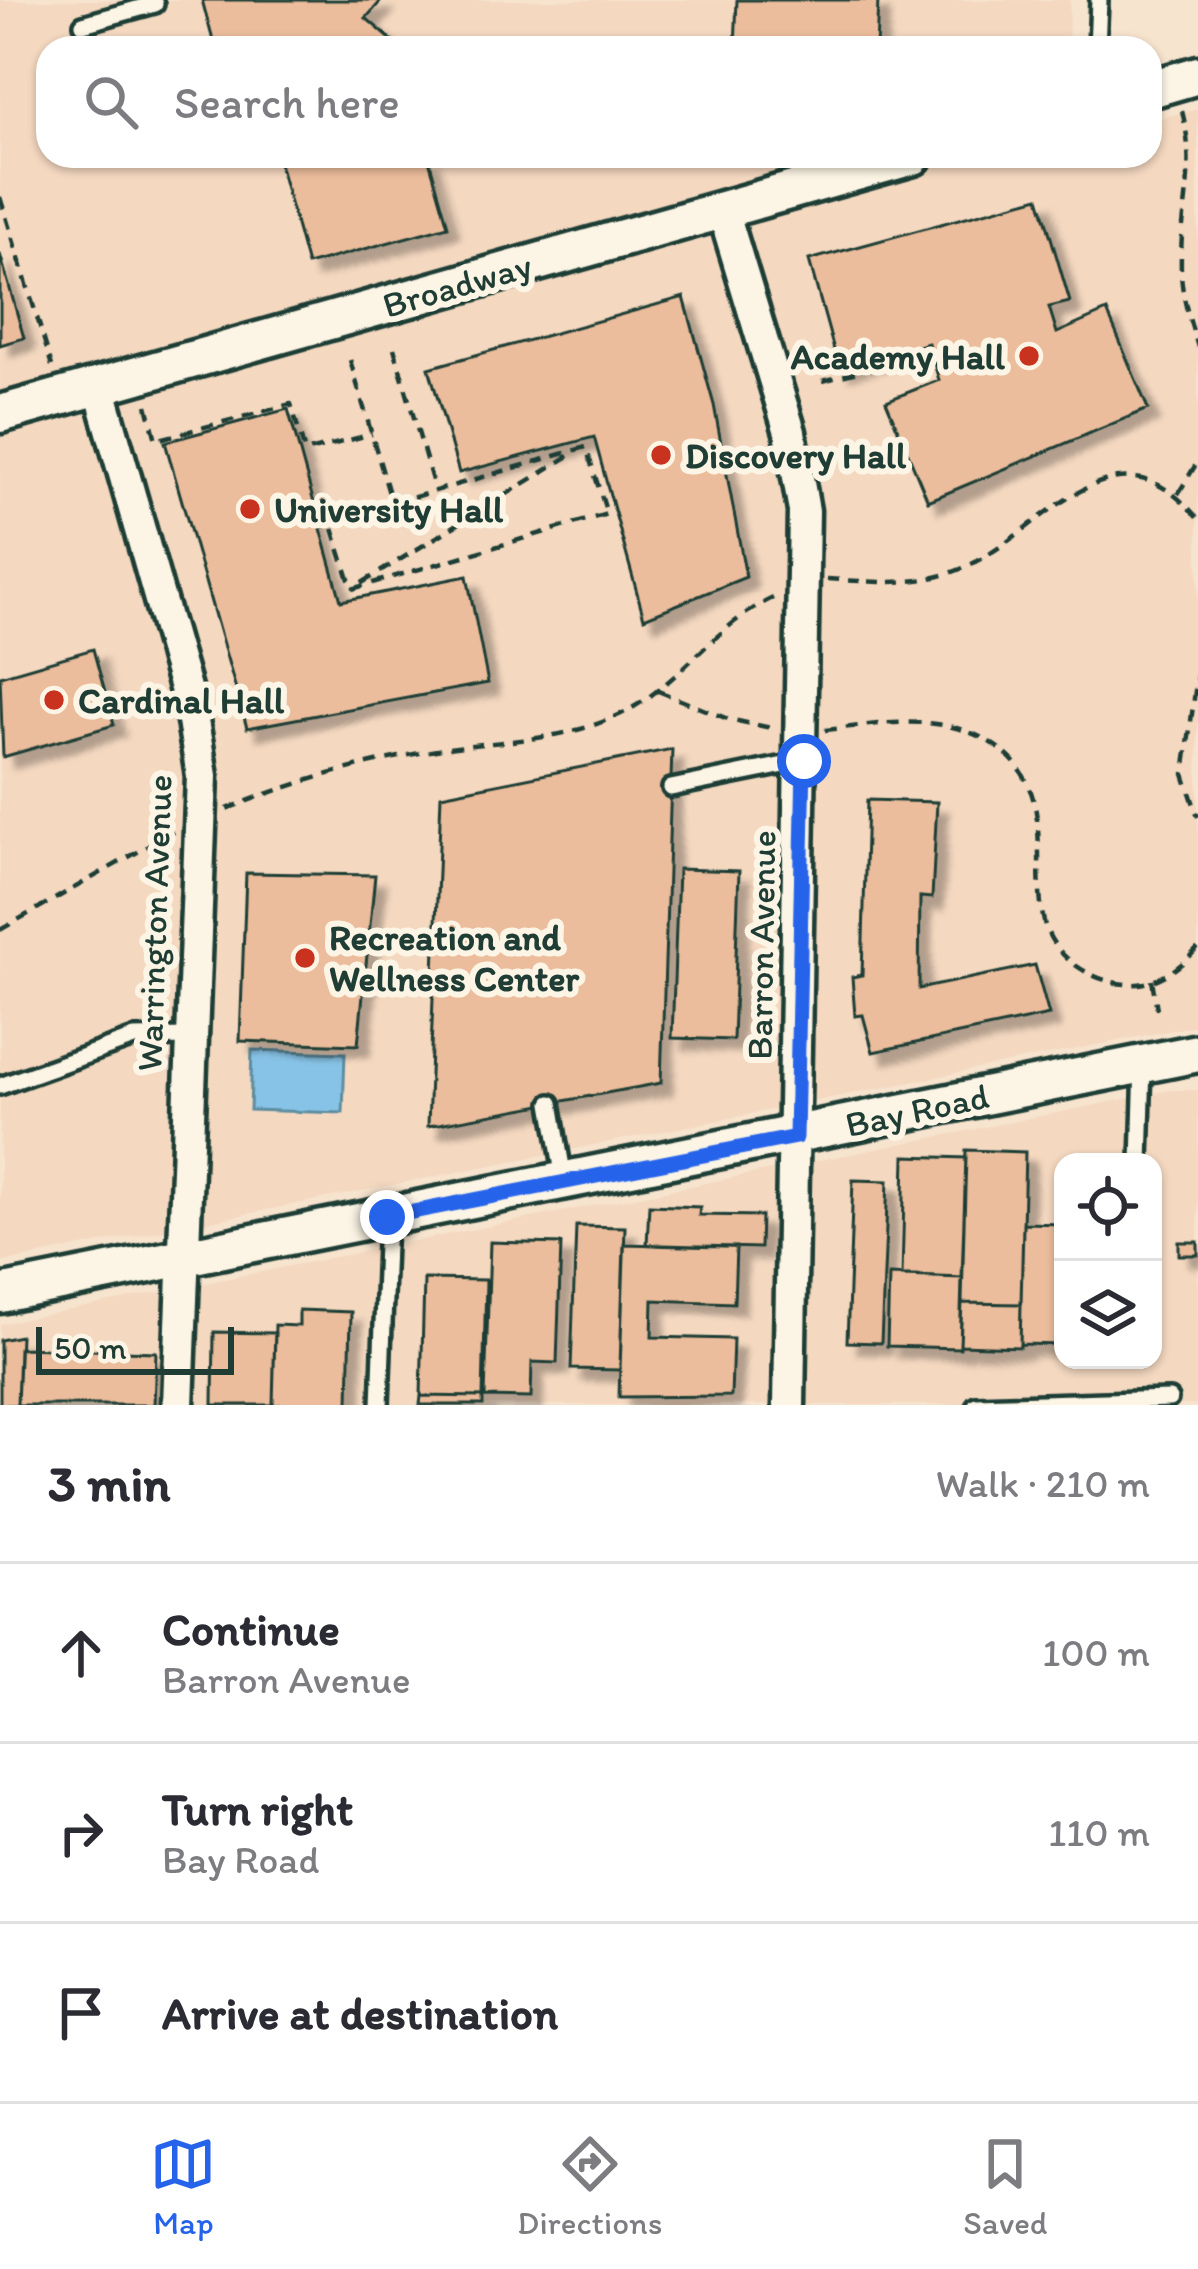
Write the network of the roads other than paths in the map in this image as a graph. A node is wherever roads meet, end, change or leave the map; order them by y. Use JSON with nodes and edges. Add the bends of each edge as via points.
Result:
{"nodes":[{"id":1,"x":1099,"y":0,"type":"edge"},
{"id":2,"x":155,"y":4,"type":"dead end"},
{"id":3,"x":83,"y":24,"type":"dead end"},
{"id":4,"x":1098,"y":36,"type":"edge"},
{"id":5,"x":871,"y":168,"type":"edge"},
{"id":6,"x":723,"y":210,"type":"junction"},
{"id":7,"x":99,"y":386,"type":"junction"},
{"id":8,"x":0,"y":414,"type":"edge"},
{"id":9,"x":804,"y":761,"type":"junction"},
{"id":10,"x":671,"y":788,"type":"dead end"},
{"id":11,"x":188,"y":1037,"type":"junction"},
{"id":12,"x":1198,"y":1053,"type":"edge"},
{"id":13,"x":1143,"y":1060,"type":"junction"},
{"id":14,"x":0,"y":1086,"type":"edge"},
{"id":15,"x":550,"y":1103,"type":"dead end"},
{"id":16,"x":796,"y":1137,"type":"junction"},
{"id":17,"x":1140,"y":1153,"type":"edge"},
{"id":18,"x":565,"y":1182,"type":"junction"},
{"id":19,"x":387,"y":1217,"type":"junction"},
{"id":20,"x":180,"y":1257,"type":"junction"},
{"id":21,"x":0,"y":1294,"type":"edge"},
{"id":22,"x":1169,"y":1399,"type":"dead end"},
{"id":23,"x":178,"y":1405,"type":"edge"},
{"id":24,"x":380,"y":1405,"type":"edge"},
{"id":25,"x":789,"y":1405,"type":"edge"},
{"id":26,"x":976,"y":1405,"type":"edge"}],
"edges":[{"from":1,"to":4,"type":"lane"},
{"from":2,"to":3,"type":"lane"},
{"from":5,"to":6,"type":"street","name":"Broadway"},
{"from":6,"to":7,"type":"street","name":"Broadway"},
{"from":6,"to":9,"type":"street","name":"Barron Avenue","via":[[790,432],[804,511]]},
{"from":7,"to":8,"type":"street","name":"Broadway"},
{"from":7,"to":11,"type":"street","name":"Warrington Avenue","via":[[191,710],[202,776]]},
{"from":9,"to":10,"type":"lane"},
{"from":9,"to":16,"type":"street","name":"Barron Avenue"},
{"from":11,"to":14,"type":"lane","via":[[134,1038]]},
{"from":11,"to":20,"type":"street","name":"Warrington Avenue"},
{"from":12,"to":13,"type":"street","name":"Bay Road"},
{"from":13,"to":16,"type":"street","name":"Bay Road"},
{"from":13,"to":17,"type":"lane"},
{"from":15,"to":18,"type":"lane"},
{"from":16,"to":18,"type":"street","name":"Bay Road"},
{"from":16,"to":25,"type":"street","name":"Barron Avenue"},
{"from":18,"to":19,"type":"street","name":"Bay Road"},
{"from":19,"to":20,"type":"street","name":"Bay Road"},
{"from":19,"to":24,"type":"lane"},
{"from":20,"to":21,"type":"street","name":"Bay Road"},
{"from":20,"to":23,"type":"street","name":"Warrington Avenue"},
{"from":22,"to":26,"type":"lane"}]}
